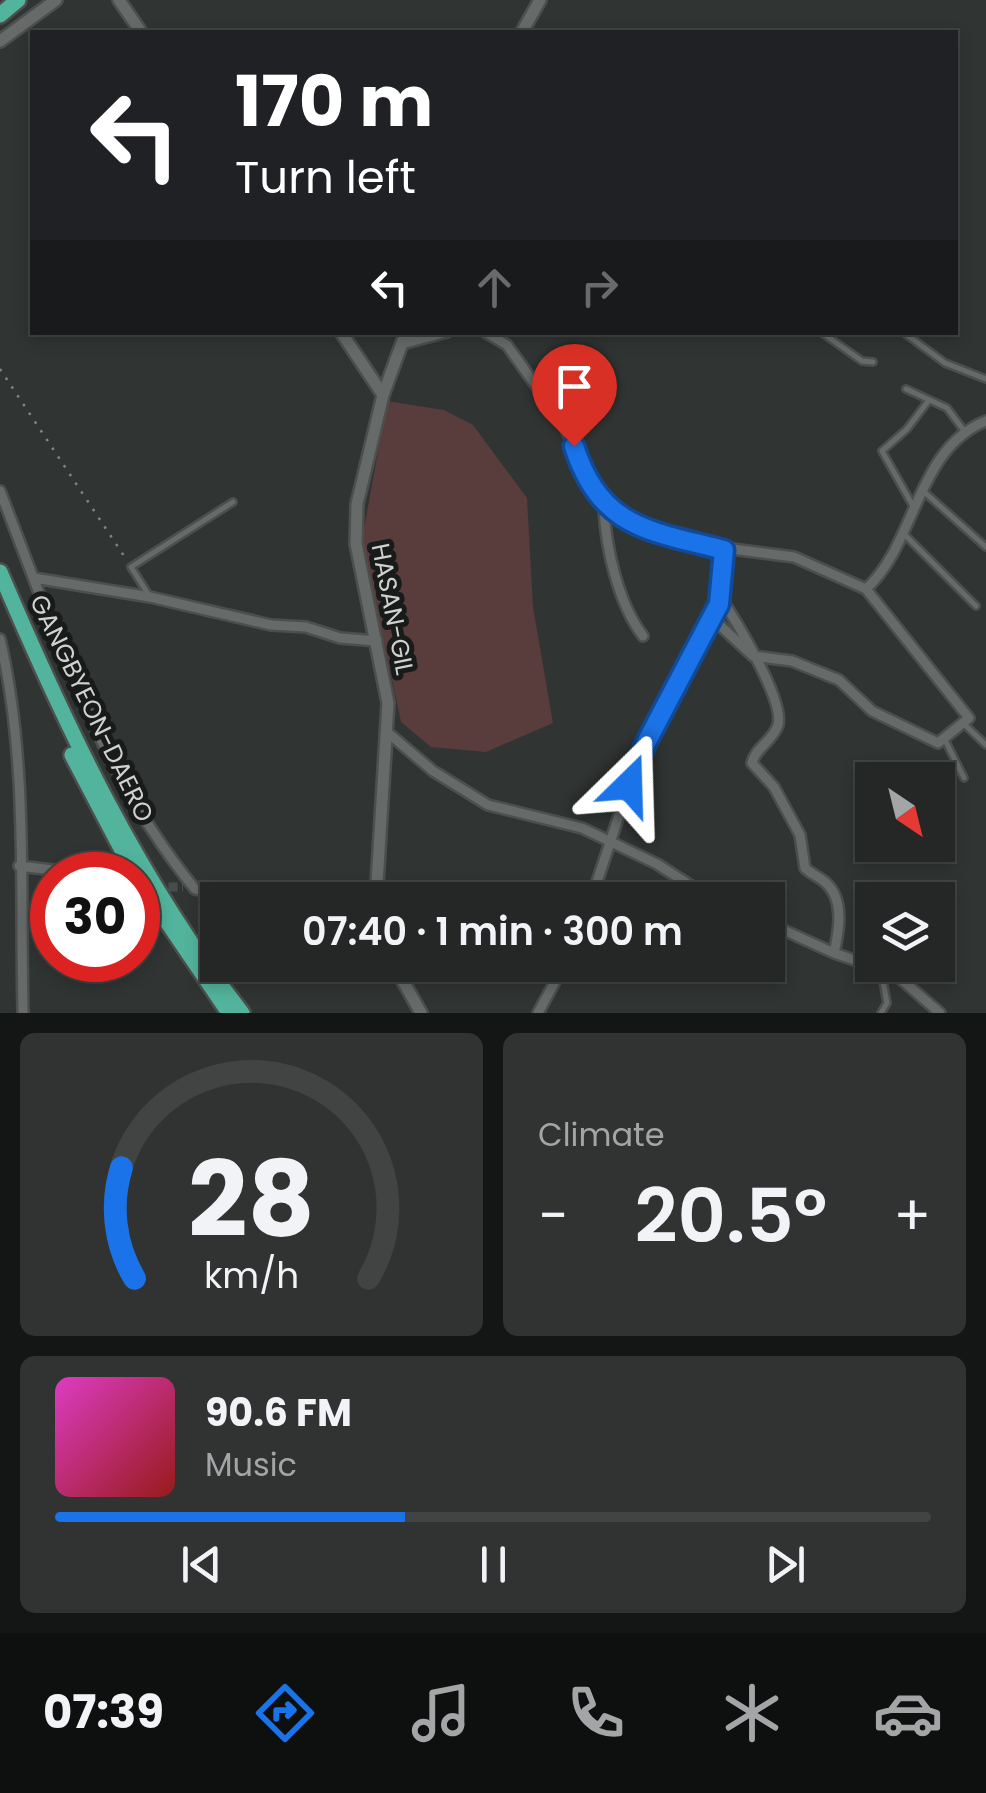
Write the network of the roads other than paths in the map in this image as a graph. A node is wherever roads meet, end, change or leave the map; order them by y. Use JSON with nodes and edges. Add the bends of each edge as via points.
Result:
{"nodes":[{"id":1,"x":18,"y":0,"type":"edge"},
{"id":2,"x":56,"y":0,"type":"edge"},
{"id":3,"x":119,"y":0,"type":"edge"},
{"id":4,"x":540,"y":0,"type":"edge"},
{"id":5,"x":0,"y":14,"type":"edge"},
{"id":6,"x":139,"y":30,"type":"edge"},
{"id":7,"x":523,"y":30,"type":"edge"},
{"id":8,"x":0,"y":41,"type":"edge"},
{"id":9,"x":343,"y":335,"type":"edge"},
{"id":10,"x":490,"y":335,"type":"edge"},
{"id":11,"x":825,"y":335,"type":"edge"},
{"id":12,"x":908,"y":335,"type":"edge"},
{"id":13,"x":404,"y":338,"type":"edge"},
{"id":14,"x":873,"y":362,"type":"dead end"},
{"id":15,"x":986,"y":379,"type":"edge"},
{"id":16,"x":906,"y":389,"type":"dead end"},
{"id":17,"x":383,"y":395,"type":"junction"},
{"id":18,"x":929,"y":400,"type":"junction"},
{"id":19,"x":986,"y":421,"type":"edge"},
{"id":20,"x":965,"y":432,"type":"junction"},
{"id":21,"x":922,"y":490,"type":"junction"},
{"id":22,"x":0,"y":491,"type":"edge"},
{"id":23,"x":233,"y":502,"type":"dead end"},
{"id":24,"x":604,"y":504,"type":"junction"},
{"id":25,"x":913,"y":506,"type":"junction"},
{"id":26,"x":902,"y":532,"type":"junction"},
{"id":27,"x":986,"y":547,"type":"edge"},
{"id":28,"x":724,"y":550,"type":"junction"},
{"id":29,"x":0,"y":572,"type":"edge"},
{"id":30,"x":34,"y":578,"type":"junction"},
{"id":31,"x":866,"y":589,"type":"junction"},
{"id":32,"x":0,"y":597,"type":"edge"},
{"id":33,"x":150,"y":597,"type":"junction"},
{"id":34,"x":720,"y":597,"type":"junction"},
{"id":35,"x":976,"y":606,"type":"dead end"},
{"id":36,"x":712,"y":618,"type":"junction"},
{"id":37,"x":643,"y":636,"type":"dead end"},
{"id":38,"x":0,"y":639,"type":"edge"},
{"id":39,"x":376,"y":641,"type":"junction"},
{"id":40,"x":754,"y":656,"type":"junction"},
{"id":41,"x":966,"y":725,"type":"junction"},
{"id":42,"x":387,"y":732,"type":"junction"},
{"id":43,"x":945,"y":740,"type":"junction"},
{"id":44,"x":986,"y":745,"type":"edge"},
{"id":45,"x":964,"y":778,"type":"dead end"},
{"id":46,"x":609,"y":842,"type":"junction"},
{"id":47,"x":122,"y":852,"type":"edge"},
{"id":48,"x":19,"y":866,"type":"junction"},
{"id":49,"x":30,"y":867,"type":"edge"},
{"id":50,"x":377,"y":882,"type":"edge"},
{"id":51,"x":597,"y":882,"type":"edge"},
{"id":52,"x":684,"y":882,"type":"edge"},
{"id":53,"x":183,"y":888,"type":"tunnel mouth"},
{"id":54,"x":195,"y":889,"type":"junction"},
{"id":55,"x":200,"y":890,"type":"edge"},
{"id":56,"x":160,"y":915,"type":"edge"},
{"id":57,"x":785,"y":931,"type":"edge"},
{"id":58,"x":834,"y":953,"type":"junction"},
{"id":59,"x":855,"y":961,"type":"edge"},
{"id":60,"x":404,"y":982,"type":"edge"},
{"id":61,"x":555,"y":982,"type":"edge"},
{"id":62,"x":883,"y":982,"type":"edge"},
{"id":63,"x":904,"y":982,"type":"edge"},
{"id":64,"x":23,"y":1013,"type":"edge"},
{"id":65,"x":229,"y":1013,"type":"edge"},
{"id":66,"x":242,"y":1013,"type":"edge"},
{"id":67,"x":421,"y":1013,"type":"edge"},
{"id":68,"x":538,"y":1013,"type":"edge"},
{"id":69,"x":881,"y":1013,"type":"edge"},
{"id":70,"x":940,"y":1013,"type":"edge"}],
"edges":[{"from":1,"to":5,"type":"highway"},
{"from":2,"to":8,"type":"street"},
{"from":3,"to":6,"type":"street"},
{"from":4,"to":7,"type":"street"},
{"from":9,"to":17,"type":"street"},
{"from":10,"to":24,"type":"street","via":[[507,345],[564,425]]},
{"from":11,"to":14,"type":"lane"},
{"from":12,"to":15,"type":"lane","via":[[945,363]]},
{"from":13,"to":17,"type":"street","name":"HASAN-GIL"},
{"from":16,"to":18,"type":"lane"},
{"from":17,"to":39,"type":"street","name":"HASAN-GIL","via":[[357,504],[356,544]]},
{"from":18,"to":20,"type":"lane","via":[[956,416]]},
{"from":18,"to":25,"type":"lane","via":[[882,452]]},
{"from":19,"to":20,"type":"street"},
{"from":20,"to":21,"type":"street"},
{"from":21,"to":25,"type":"street"},
{"from":21,"to":27,"type":"lane"},
{"from":22,"to":30,"type":"street"},
{"from":23,"to":33,"type":"lane","via":[[131,567]]},
{"from":24,"to":28,"type":"street","via":[[668,539]]},
{"from":24,"to":37,"type":"street","via":[[624,598]]},
{"from":25,"to":26,"type":"street"},
{"from":26,"to":31,"type":"street","via":[[894,558]]},
{"from":26,"to":35,"type":"lane"},
{"from":28,"to":31,"type":"street","via":[[794,557]]},
{"from":28,"to":34,"type":"street"},
{"from":29,"to":66,"type":"highway","name":"GANGBYEON-DAERO","via":[[120,828]]},
{"from":30,"to":33,"type":"street"},
{"from":30,"to":54,"type":"street","via":[[63,662],[124,788],[154,840]]},
{"from":31,"to":41,"type":"street","via":[[965,712]]},
{"from":32,"to":47,"type":"highway","name":"GANGBYEON-DAERO"},
{"from":33,"to":39,"type":"street"},
{"from":34,"to":36,"type":"street"},
{"from":34,"to":40,"type":"street"},
{"from":36,"to":40,"type":"street"},
{"from":36,"to":46,"type":"street","via":[[646,743]]},
{"from":38,"to":48,"type":"street","via":[[12,690]]},
{"from":39,"to":42,"type":"street","name":"HASAN-GIL"},
{"from":40,"to":43,"type":"street","via":[[827,675],[872,711],[930,743]]},
{"from":40,"to":58,"type":"street","via":[[779,722],[752,763],[782,800],[802,841],[805,868],[834,897],[840,919]]},
{"from":41,"to":43,"type":"street"},
{"from":41,"to":44,"type":"lane"},
{"from":42,"to":46,"type":"street","via":[[488,805],[560,820]]},
{"from":42,"to":50,"type":"street","name":"HASAN-GIL"},
{"from":43,"to":45,"type":"lane"},
{"from":46,"to":51,"type":"street"},
{"from":46,"to":52,"type":"street"},
{"from":48,"to":49,"type":"street"},
{"from":48,"to":64,"type":"street"},
{"from":53,"to":54,"type":"street"},
{"from":54,"to":55,"type":"street"},
{"from":56,"to":65,"type":"highway","name":"GANGBYEON-DAERO"},
{"from":57,"to":58,"type":"street"},
{"from":58,"to":59,"type":"street"},
{"from":60,"to":67,"type":"street"},
{"from":61,"to":68,"type":"street"},
{"from":62,"to":69,"type":"lane","via":[[887,1003]]},
{"from":63,"to":70,"type":"street"}]}
